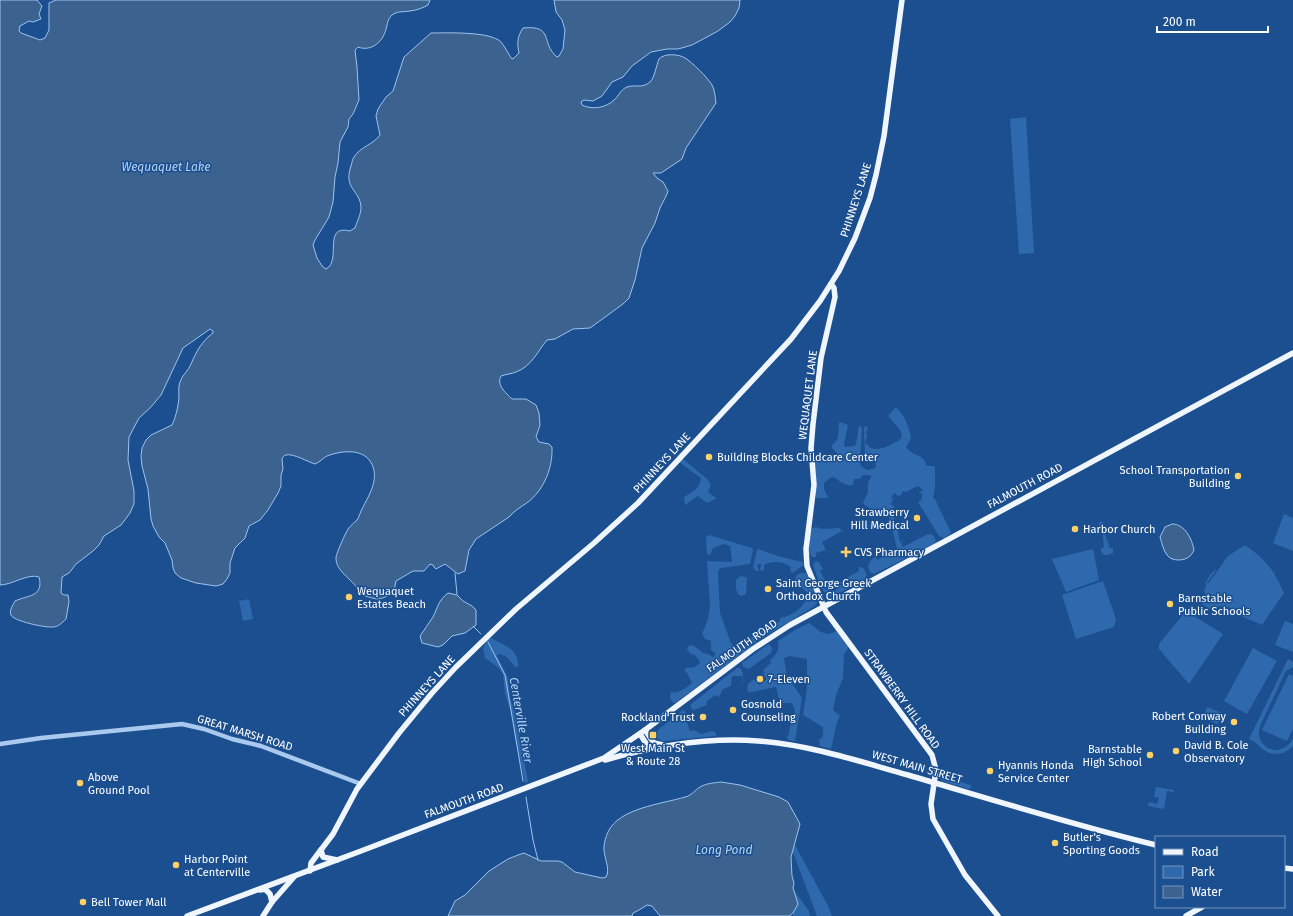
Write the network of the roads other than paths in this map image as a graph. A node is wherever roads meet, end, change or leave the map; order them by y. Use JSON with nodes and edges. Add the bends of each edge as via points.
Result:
{"nodes":[{"id":1,"x":902,"y":0,"type":"edge"},
{"id":2,"x":831,"y":284,"type":"junction"},
{"id":3,"x":1293,"y":353,"type":"edge"},
{"id":4,"x":806,"y":558,"type":"joint"},
{"id":5,"x":823,"y":606,"type":"junction"},
{"id":6,"x":645,"y":730,"type":"junction"},
{"id":7,"x":640,"y":734,"type":"junction"},
{"id":8,"x":0,"y":744,"type":"edge"},
{"id":9,"x":667,"y":745,"type":"junction"},
{"id":10,"x":652,"y":748,"type":"junction"},
{"id":11,"x":590,"y":765,"type":"junction"},
{"id":12,"x":935,"y":783,"type":"junction"},
{"id":13,"x":361,"y":784,"type":"junction"},
{"id":14,"x":1155,"y":845,"type":"edge"},
{"id":15,"x":321,"y":850,"type":"junction"},
{"id":16,"x":337,"y":860,"type":"junction"},
{"id":17,"x":310,"y":871,"type":"junction"},
{"id":18,"x":295,"y":876,"type":"junction"},
{"id":19,"x":256,"y":890,"type":"junction"},
{"id":20,"x":272,"y":902,"type":"junction"},
{"id":21,"x":1200,"y":908,"type":"edge"},
{"id":22,"x":187,"y":916,"type":"edge"},
{"id":23,"x":263,"y":916,"type":"edge"},
{"id":24,"x":998,"y":916,"type":"edge"},
{"id":25,"x":1186,"y":916,"type":"edge"}],
"edges":[{"from":1,"to":2,"type":"main road","name":"PHINNEYS LANE","via":[[879,163],[858,230]]},
{"from":2,"to":4,"type":"main road","name":"WEQUAQUET LANE","via":[[835,297],[821,358],[813,424],[813,491]]},
{"from":2,"to":13,"type":"main road","name":"PHINNEYS LANE","via":[[795,334],[653,488],[609,530],[520,605],[442,682]]},
{"from":3,"to":5,"type":"main road","name":"FALMOUTH ROAD"},
{"from":4,"to":5,"type":"main road","name":"STRAWBERRY HILL ROAD"},
{"from":5,"to":6,"type":"main road","name":"FALMOUTH ROAD","via":[[753,649]]},
{"from":5,"to":12,"type":"main road","name":"STRAWBERRY HILL ROAD","via":[[932,755],[936,770]]},
{"from":6,"to":7,"type":"main road","name":"FALMOUTH ROAD"},
{"from":6,"to":9,"type":"main road","name":"WEST MAIN STREET","via":[[654,743]]},
{"from":7,"to":10,"type":"main road","via":[[647,746]]},
{"from":7,"to":11,"type":"main road","name":"FALMOUTH ROAD"},
{"from":8,"to":13,"type":"street","name":"GREAT MARSH ROAD","via":[[35,738],[182,724],[261,746]]},
{"from":9,"to":10,"type":"main road","name":"WEST MAIN STREET"},
{"from":9,"to":12,"type":"main road","name":"WEST MAIN STREET","via":[[719,740],[790,745],[837,755]]},
{"from":10,"to":11,"type":"main road","name":"WEST MAIN STREET"},
{"from":11,"to":16,"type":"main road","name":"FALMOUTH ROAD"},
{"from":12,"to":14,"type":"main road","name":"WEST MAIN STREET"},
{"from":12,"to":24,"type":"main road","name":"STRAWBERRY HILL ROAD","via":[[931,806],[937,826],[965,875]]},
{"from":13,"to":15,"type":"main road","name":"PHINNEYS LANE"},
{"from":15,"to":16,"type":"main road","via":[[325,858]]},
{"from":15,"to":17,"type":"main road","name":"PHINNEYS LANE","via":[[311,862]]},
{"from":16,"to":17,"type":"main road","name":"FALMOUTH ROAD"},
{"from":17,"to":18,"type":"main road","name":"FALMOUTH ROAD"},
{"from":18,"to":19,"type":"main road","name":"FALMOUTH ROAD"},
{"from":18,"to":20,"type":"main road"},
{"from":19,"to":20,"type":"main road","via":[[266,889]]},
{"from":19,"to":22,"type":"main road","name":"FALMOUTH ROAD"},
{"from":20,"to":23,"type":"main road"},
{"from":21,"to":25,"type":"main road"}]}
